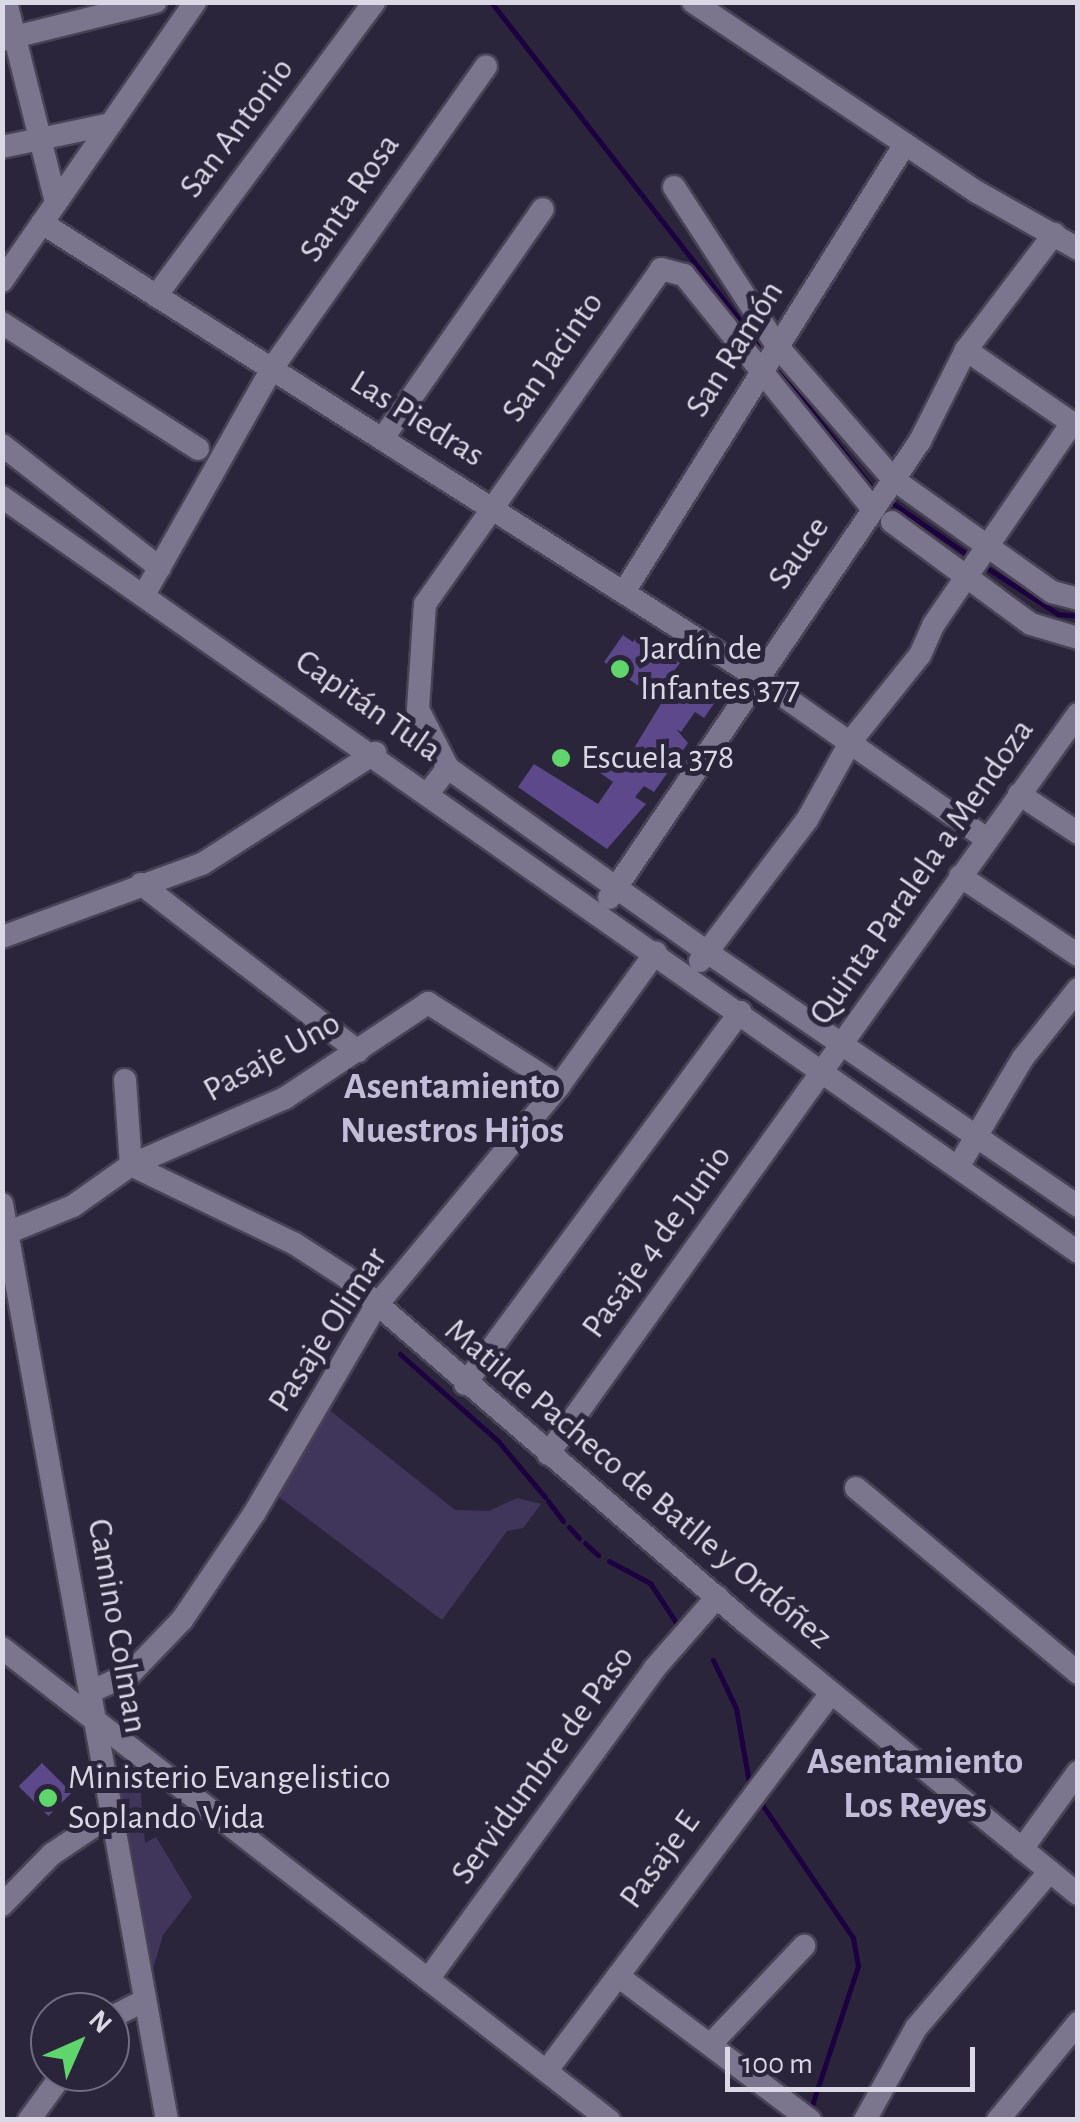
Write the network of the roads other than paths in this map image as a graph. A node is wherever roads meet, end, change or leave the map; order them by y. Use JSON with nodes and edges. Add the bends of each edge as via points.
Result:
{"nodes":[{"id":1,"x":6,"y":2,"type":"edge"},
{"id":2,"x":156,"y":2,"type":"edge"},
{"id":3,"x":195,"y":2,"type":"edge"},
{"id":4,"x":374,"y":2,"type":"edge"},
{"id":5,"x":693,"y":2,"type":"edge"},
{"id":6,"x":8,"y":39,"type":"edge"},
{"id":7,"x":486,"y":66,"type":"dead end"},
{"id":8,"x":111,"y":124,"type":"junction"},
{"id":9,"x":37,"y":139,"type":"junction"},
{"id":10,"x":905,"y":144,"type":"junction"},
{"id":11,"x":2,"y":147,"type":"edge"},
{"id":12,"x":674,"y":187,"type":"dead end"},
{"id":13,"x":56,"y":203,"type":"junction"},
{"id":14,"x":543,"y":209,"type":"dead end"},
{"id":15,"x":42,"y":222,"type":"junction"},
{"id":16,"x":1054,"y":234,"type":"junction"},
{"id":17,"x":1078,"y":249,"type":"edge"},
{"id":18,"x":9,"y":262,"type":"edge"},
{"id":19,"x":2,"y":280,"type":"edge"},
{"id":20,"x":156,"y":296,"type":"junction"},
{"id":21,"x":2,"y":323,"type":"edge"},
{"id":22,"x":778,"y":347,"type":"junction"},
{"id":23,"x":966,"y":350,"type":"junction"},
{"id":24,"x":271,"y":370,"type":"junction"},
{"id":25,"x":760,"y":373,"type":"junction"},
{"id":26,"x":1075,"y":425,"type":"edge"},
{"id":27,"x":382,"y":438,"type":"junction"},
{"id":28,"x":2,"y":445,"type":"edge"},
{"id":29,"x":198,"y":449,"type":"dead end"},
{"id":30,"x":893,"y":478,"type":"junction"},
{"id":31,"x":2,"y":497,"type":"edge"},
{"id":32,"x":491,"y":506,"type":"junction"},
{"id":33,"x":882,"y":515,"type":"junction"},
{"id":34,"x":988,"y":544,"type":"junction"},
{"id":35,"x":160,"y":568,"type":"junction"},
{"id":36,"x":967,"y":574,"type":"junction"},
{"id":37,"x":624,"y":592,"type":"junction"},
{"id":38,"x":145,"y":593,"type":"junction"},
{"id":39,"x":1078,"y":598,"type":"edge"},
{"id":40,"x":1078,"y":638,"type":"edge"},
{"id":41,"x":755,"y":676,"type":"junction"},
{"id":42,"x":1078,"y":714,"type":"edge"},
{"id":43,"x":851,"y":742,"type":"junction"},
{"id":44,"x":375,"y":753,"type":"junction"},
{"id":45,"x":448,"y":768,"type":"junction"},
{"id":46,"x":429,"y":792,"type":"junction"},
{"id":47,"x":1020,"y":794,"type":"junction"},
{"id":48,"x":1078,"y":833,"type":"edge"},
{"id":49,"x":987,"y":839,"type":"junction"},
{"id":50,"x":960,"y":876,"type":"junction"},
{"id":51,"x":141,"y":884,"type":"junction"},
{"id":52,"x":616,"y":888,"type":"junction"},
{"id":53,"x":599,"y":912,"type":"junction"},
{"id":54,"x":2,"y":937,"type":"edge"},
{"id":55,"x":656,"y":952,"type":"junction"},
{"id":56,"x":707,"y":952,"type":"junction"},
{"id":57,"x":1078,"y":955,"type":"edge"},
{"id":58,"x":689,"y":976,"type":"junction"},
{"id":59,"x":1078,"y":989,"type":"edge"},
{"id":60,"x":740,"y":1012,"type":"junction"},
{"id":61,"x":843,"y":1044,"type":"junction"},
{"id":62,"x":358,"y":1051,"type":"junction"},
{"id":63,"x":824,"y":1071,"type":"junction"},
{"id":64,"x":125,"y":1080,"type":"dead end"},
{"id":65,"x":559,"y":1086,"type":"junction"},
{"id":66,"x":977,"y":1136,"type":"junction"},
{"id":67,"x":130,"y":1164,"type":"junction"},
{"id":68,"x":958,"y":1167,"type":"junction"},
{"id":69,"x":2,"y":1204,"type":"edge"},
{"id":70,"x":1077,"y":1205,"type":"edge"},
{"id":71,"x":6,"y":1234,"type":"edge"},
{"id":72,"x":1056,"y":1236,"type":"junction"},
{"id":73,"x":1078,"y":1252,"type":"edge"},
{"id":74,"x":376,"y":1306,"type":"junction"},
{"id":75,"x":465,"y":1384,"type":"junction"},
{"id":76,"x":548,"y":1454,"type":"junction"},
{"id":77,"x":856,"y":1488,"type":"dead end"},
{"id":78,"x":717,"y":1597,"type":"junction"},
{"id":79,"x":2,"y":1648,"type":"edge"},
{"id":80,"x":1078,"y":1673,"type":"edge"},
{"id":81,"x":94,"y":1690,"type":"junction"},
{"id":82,"x":831,"y":1693,"type":"junction"},
{"id":83,"x":100,"y":1721,"type":"junction"},
{"id":84,"x":1078,"y":1772,"type":"edge"},
{"id":85,"x":115,"y":1812,"type":"junction"},
{"id":86,"x":1022,"y":1848,"type":"junction"},
{"id":87,"x":1050,"y":1871,"type":"junction"},
{"id":88,"x":1078,"y":1894,"type":"edge"},
{"id":89,"x":2,"y":1906,"type":"edge"},
{"id":90,"x":804,"y":1946,"type":"dead end"},
{"id":91,"x":618,"y":1976,"type":"junction"},
{"id":92,"x":430,"y":1978,"type":"junction"},
{"id":93,"x":145,"y":2000,"type":"junction"},
{"id":94,"x":130,"y":2008,"type":"edge"},
{"id":95,"x":1078,"y":2022,"type":"edge"},
{"id":96,"x":710,"y":2045,"type":"junction"},
{"id":97,"x":547,"y":2070,"type":"junction"},
{"id":98,"x":49,"y":2092,"type":"edge"},
{"id":99,"x":29,"y":2120,"type":"edge"},
{"id":100,"x":167,"y":2120,"type":"edge"},
{"id":101,"x":609,"y":2120,"type":"edge"},
{"id":102,"x":810,"y":2120,"type":"edge"},
{"id":103,"x":865,"y":2120,"type":"edge"},
{"id":104,"x":998,"y":2120,"type":"edge"}],
"edges":[{"from":1,"to":6,"type":"street"},
{"from":2,"to":6,"type":"street"},
{"from":3,"to":8,"type":"street"},
{"from":4,"to":20,"type":"street","name":"San Antonio"},
{"from":5,"to":10,"type":"street"},
{"from":6,"to":9,"type":"street"},
{"from":7,"to":24,"type":"street","name":"Santa Rosa"},
{"from":8,"to":9,"type":"street"},
{"from":8,"to":13,"type":"street"},
{"from":9,"to":11,"type":"street"},
{"from":9,"to":13,"type":"street"},
{"from":10,"to":16,"type":"street"},
{"from":10,"to":22,"type":"street","name":"San Ramón"},
{"from":12,"to":22,"type":"street"},
{"from":13,"to":15,"type":"street"},
{"from":14,"to":27,"type":"street"},
{"from":15,"to":18,"type":"street"},
{"from":15,"to":20,"type":"street","name":"Las Piedras"},
{"from":16,"to":17,"type":"street"},
{"from":16,"to":23,"type":"street","name":"Sauce"},
{"from":18,"to":19,"type":"street"},
{"from":20,"to":24,"type":"street","name":"Las Piedras"},
{"from":21,"to":29,"type":"street"},
{"from":22,"to":25,"type":"street","name":"San Ramón"},
{"from":22,"to":30,"type":"street"},
{"from":23,"to":26,"type":"street"},
{"from":23,"to":30,"type":"street","name":"Sauce"},
{"from":24,"to":27,"type":"street","name":"Las Piedras"},
{"from":24,"to":35,"type":"street","name":"Santa Rosa"},
{"from":25,"to":32,"type":"street","name":"San Jacinto","via":[[674,268],[661,270]]},
{"from":25,"to":33,"type":"street"},
{"from":25,"to":37,"type":"street","name":"San Ramón"},
{"from":26,"to":34,"type":"street"},
{"from":27,"to":32,"type":"street","name":"Las Piedras"},
{"from":28,"to":35,"type":"street"},
{"from":30,"to":33,"type":"street","name":"Sauce"},
{"from":30,"to":34,"type":"street"},
{"from":31,"to":38,"type":"street","name":"Capitán Tula"},
{"from":32,"to":37,"type":"street","name":"Las Piedras"},
{"from":32,"to":45,"type":"street","name":"San Jacinto","via":[[434,589],[422,622],[418,709]]},
{"from":33,"to":36,"type":"street"},
{"from":33,"to":41,"type":"street","name":"Sauce"},
{"from":34,"to":36,"type":"street"},
{"from":34,"to":39,"type":"street","via":[[1052,592]]},
{"from":35,"to":38,"type":"street","name":"Santa Rosa"},
{"from":36,"to":40,"type":"street","via":[[1031,624]]},
{"from":36,"to":43,"type":"street","via":[[920,655]]},
{"from":37,"to":41,"type":"street","name":"Las Piedras"},
{"from":38,"to":44,"type":"street","name":"Capitán Tula"},
{"from":41,"to":43,"type":"street","name":"Las Piedras"},
{"from":41,"to":52,"type":"street","name":"Sauce"},
{"from":42,"to":47,"type":"street","name":"Quinta Paralela a Mendoza"},
{"from":43,"to":49,"type":"street","name":"Las Piedras"},
{"from":43,"to":56,"type":"street","via":[[807,820]]},
{"from":44,"to":46,"type":"street","name":"Capitán Tula"},
{"from":44,"to":51,"type":"street","via":[[202,864]]},
{"from":45,"to":46,"type":"street"},
{"from":45,"to":52,"type":"street"},
{"from":46,"to":53,"type":"street","name":"Capitán Tula"},
{"from":47,"to":48,"type":"street"},
{"from":47,"to":49,"type":"street","name":"Quinta Paralela a Mendoza"},
{"from":49,"to":50,"type":"street","name":"Quinta Paralela a Mendoza"},
{"from":50,"to":57,"type":"street"},
{"from":50,"to":61,"type":"street","name":"Quinta Paralela a Mendoza"},
{"from":51,"to":54,"type":"street"},
{"from":51,"to":62,"type":"street"},
{"from":52,"to":53,"type":"street","name":"Sauce"},
{"from":52,"to":56,"type":"street"},
{"from":53,"to":55,"type":"street","name":"Capitán Tula"},
{"from":55,"to":58,"type":"street","name":"Capitán Tula"},
{"from":55,"to":65,"type":"street","name":"Pasaje Olimar"},
{"from":56,"to":58,"type":"street"},
{"from":56,"to":61,"type":"street"},
{"from":58,"to":60,"type":"street","name":"Capitán Tula"},
{"from":59,"to":66,"type":"street","via":[[1023,1058]]},
{"from":60,"to":63,"type":"street","name":"Capitán Tula"},
{"from":60,"to":75,"type":"street"},
{"from":61,"to":63,"type":"street","name":"Quinta Paralela a Mendoza"},
{"from":61,"to":66,"type":"street"},
{"from":62,"to":65,"type":"street","name":"Pasaje Uno","via":[[420,1006],[436,1004]]},
{"from":62,"to":67,"type":"street","name":"Pasaje Uno","via":[[286,1098]]},
{"from":63,"to":68,"type":"street","name":"Capitán Tula"},
{"from":63,"to":76,"type":"street","name":"Pasaje 4 de Junio"},
{"from":64,"to":67,"type":"street"},
{"from":65,"to":74,"type":"street","name":"Pasaje Olimar"},
{"from":66,"to":68,"type":"street"},
{"from":66,"to":70,"type":"street"},
{"from":67,"to":71,"type":"street","name":"Pasaje Uno","via":[[73,1206]]},
{"from":67,"to":74,"type":"street","name":"Matilde Pacheco de Batlle y Ordóñez","via":[[324,1260]]},
{"from":68,"to":72,"type":"street","name":"Capitán Tula"},
{"from":69,"to":71,"type":"street","name":"Camino Colman"},
{"from":70,"to":72,"type":"street"},
{"from":71,"to":81,"type":"street","name":"Camino Colman"},
{"from":72,"to":73,"type":"street","name":"Capitán Tula"},
{"from":74,"to":75,"type":"street","name":"Matilde Pacheco de Batlle y Ordóñez"},
{"from":74,"to":81,"type":"street","name":"Pasaje Olimar","via":[[255,1512],[182,1620],[130,1674]]},
{"from":75,"to":76,"type":"street","name":"Matilde Pacheco de Batlle y Ordóñez"},
{"from":76,"to":78,"type":"street","name":"Matilde Pacheco de Batlle y Ordóñez"},
{"from":77,"to":80,"type":"street"},
{"from":78,"to":82,"type":"street","name":"Matilde Pacheco de Batlle y Ordóñez"},
{"from":78,"to":92,"type":"street","name":"Servidumbre de Paso","via":[[654,1669]]},
{"from":79,"to":83,"type":"street"},
{"from":81,"to":83,"type":"street","name":"Camino Colman"},
{"from":82,"to":86,"type":"street","name":"Matilde Pacheco de Batlle y Ordóñez"},
{"from":82,"to":91,"type":"street","name":"Pasaje E"},
{"from":83,"to":85,"type":"street","name":"Camino Colman"},
{"from":83,"to":92,"type":"street"},
{"from":84,"to":86,"type":"street"},
{"from":85,"to":89,"type":"street","via":[[23,1878]]},
{"from":85,"to":93,"type":"street","name":"Camino Colman"},
{"from":86,"to":87,"type":"street","name":"Matilde Pacheco de Batlle y Ordóñez"},
{"from":87,"to":88,"type":"street","name":"Matilde Pacheco de Batlle y Ordóñez"},
{"from":87,"to":103,"type":"street","via":[[908,2039]]},
{"from":90,"to":96,"type":"street"},
{"from":91,"to":96,"type":"street"},
{"from":91,"to":97,"type":"street","name":"Pasaje E"},
{"from":92,"to":97,"type":"street"},
{"from":93,"to":94,"type":"street"},
{"from":93,"to":100,"type":"street","name":"Camino Colman"},
{"from":95,"to":104,"type":"street"},
{"from":96,"to":102,"type":"street"},
{"from":97,"to":101,"type":"street"},
{"from":98,"to":99,"type":"street"}]}
